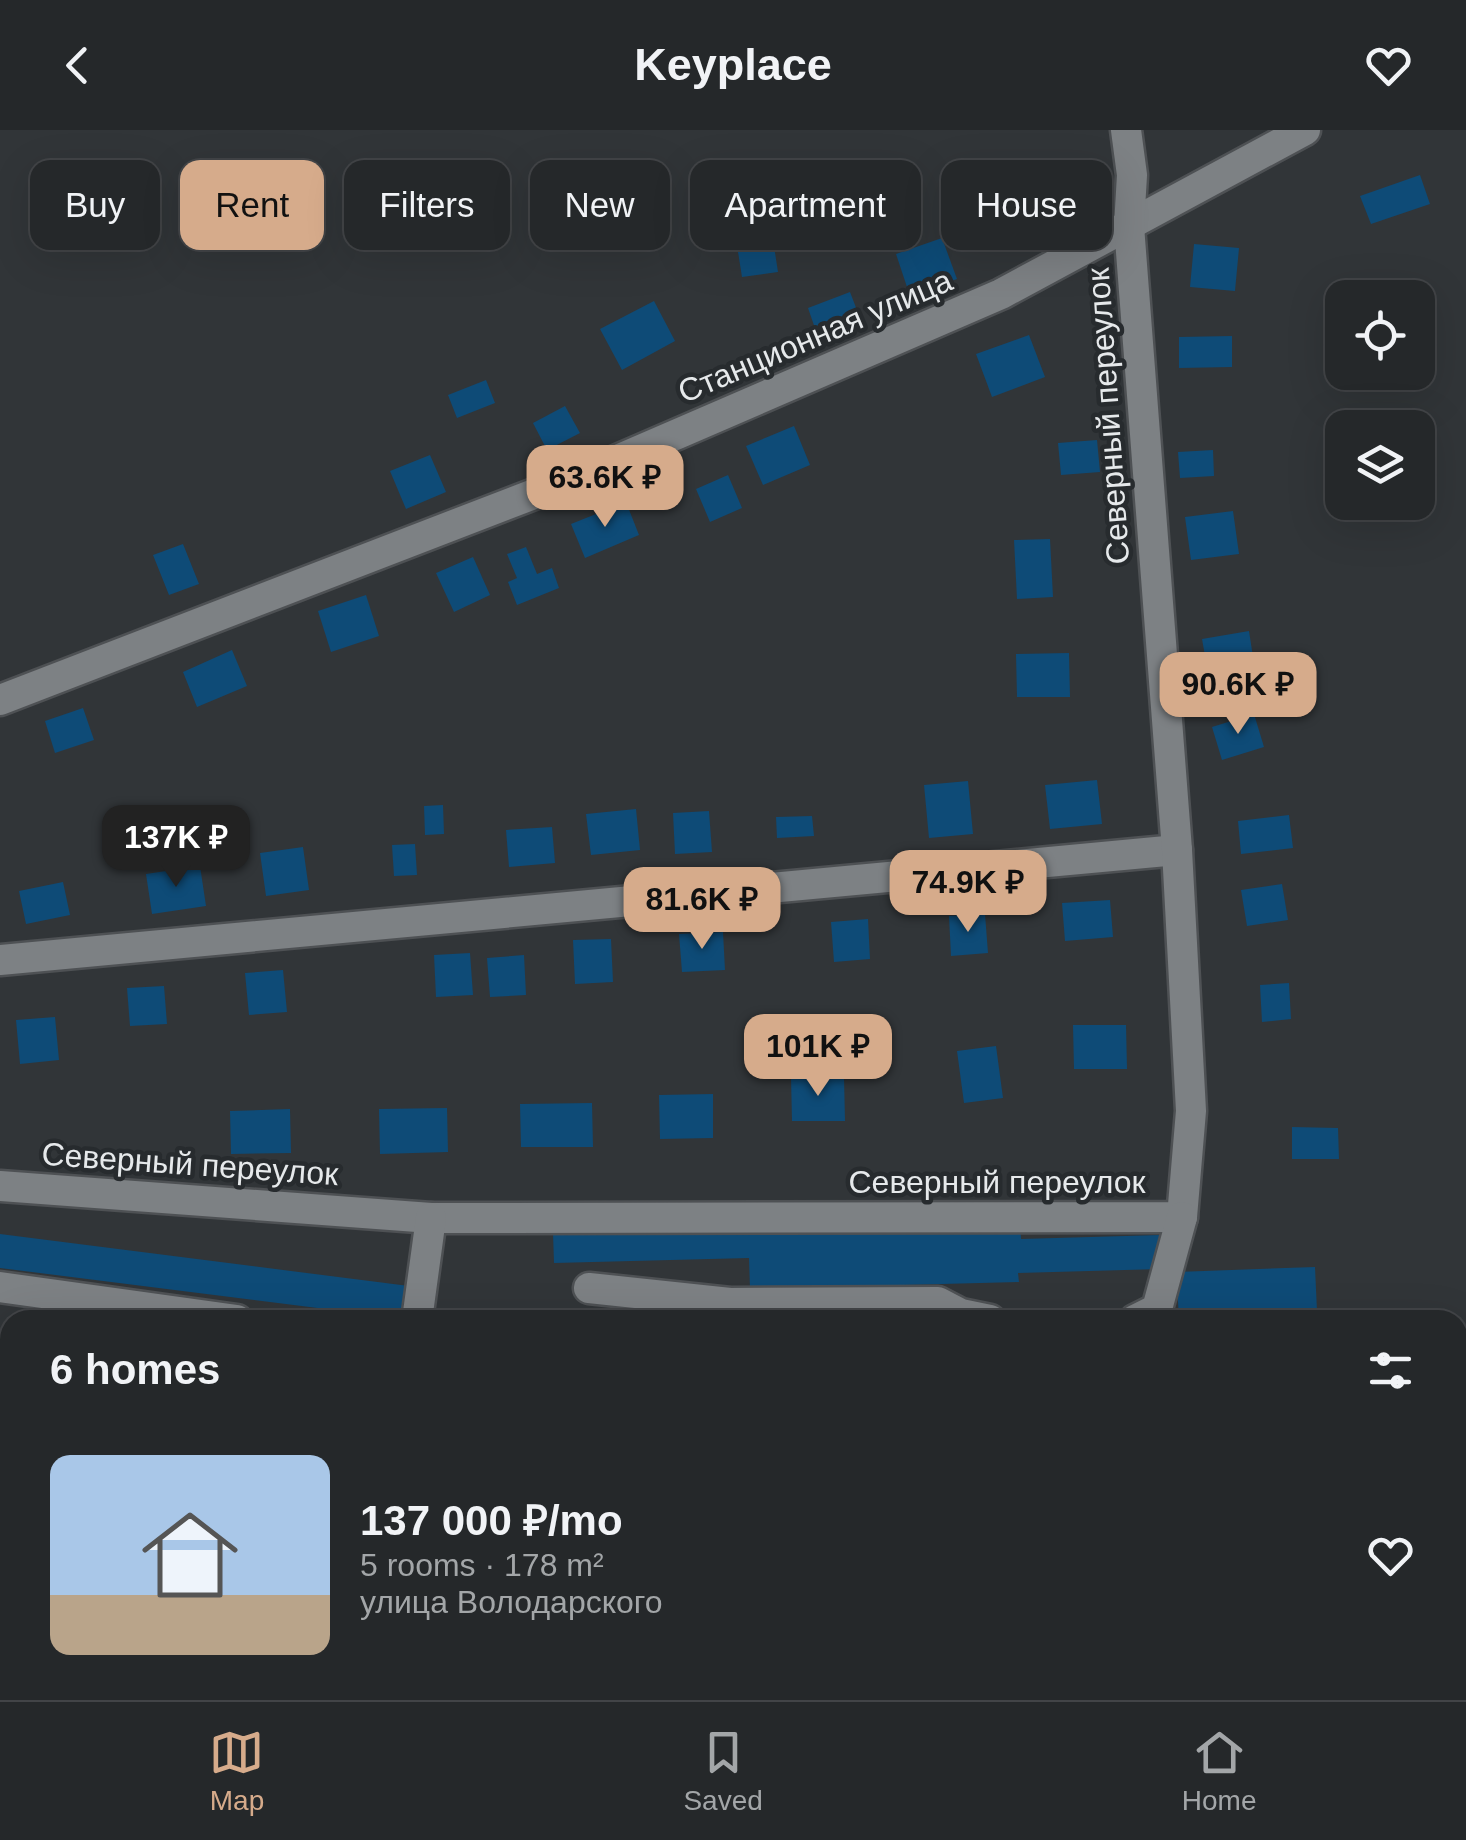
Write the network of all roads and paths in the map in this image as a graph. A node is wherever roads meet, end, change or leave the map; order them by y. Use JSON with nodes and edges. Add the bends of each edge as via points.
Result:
{"nodes":[{"id":1,"x":1126,"y":130,"type":"edge"},
{"id":2,"x":1305,"y":130,"type":"edge"},
{"id":3,"x":1128,"y":226,"type":"junction"},
{"id":4,"x":0,"y":700,"type":"edge"},
{"id":5,"x":1177,"y":850,"type":"junction"},
{"id":6,"x":0,"y":959,"type":"edge"},
{"id":7,"x":0,"y":1186,"type":"edge"},
{"id":8,"x":1182,"y":1216,"type":"junction"},
{"id":9,"x":431,"y":1218,"type":"junction"},
{"id":10,"x":0,"y":1287,"type":"edge"},
{"id":11,"x":589,"y":1288,"type":"dead end"},
{"id":12,"x":165,"y":1310,"type":"edge"},
{"id":13,"x":419,"y":1310,"type":"edge"},
{"id":14,"x":954,"y":1310,"type":"edge"},
{"id":15,"x":1153,"y":1310,"type":"edge"}],
"edges":[{"from":1,"to":3,"type":"street","name":"Северный переулок","via":[[1132,175]]},
{"from":2,"to":3,"type":"street","name":"Станционная улица"},
{"from":3,"to":4,"type":"street","name":"Станционная улица","via":[[1001,294],[578,477]]},
{"from":3,"to":5,"type":"street","name":"Северный переулок"},
{"from":5,"to":6,"type":"street"},
{"from":5,"to":8,"type":"street","name":"Северный переулок","via":[[1191,1110]]},
{"from":7,"to":9,"type":"street","name":"Северный переулок"},
{"from":8,"to":9,"type":"street","name":"Северный переулок"},
{"from":8,"to":15,"type":"street"},
{"from":9,"to":13,"type":"street"},
{"from":10,"to":12,"type":"street"},
{"from":11,"to":14,"type":"street","via":[[730,1303],[938,1302]]}]}
